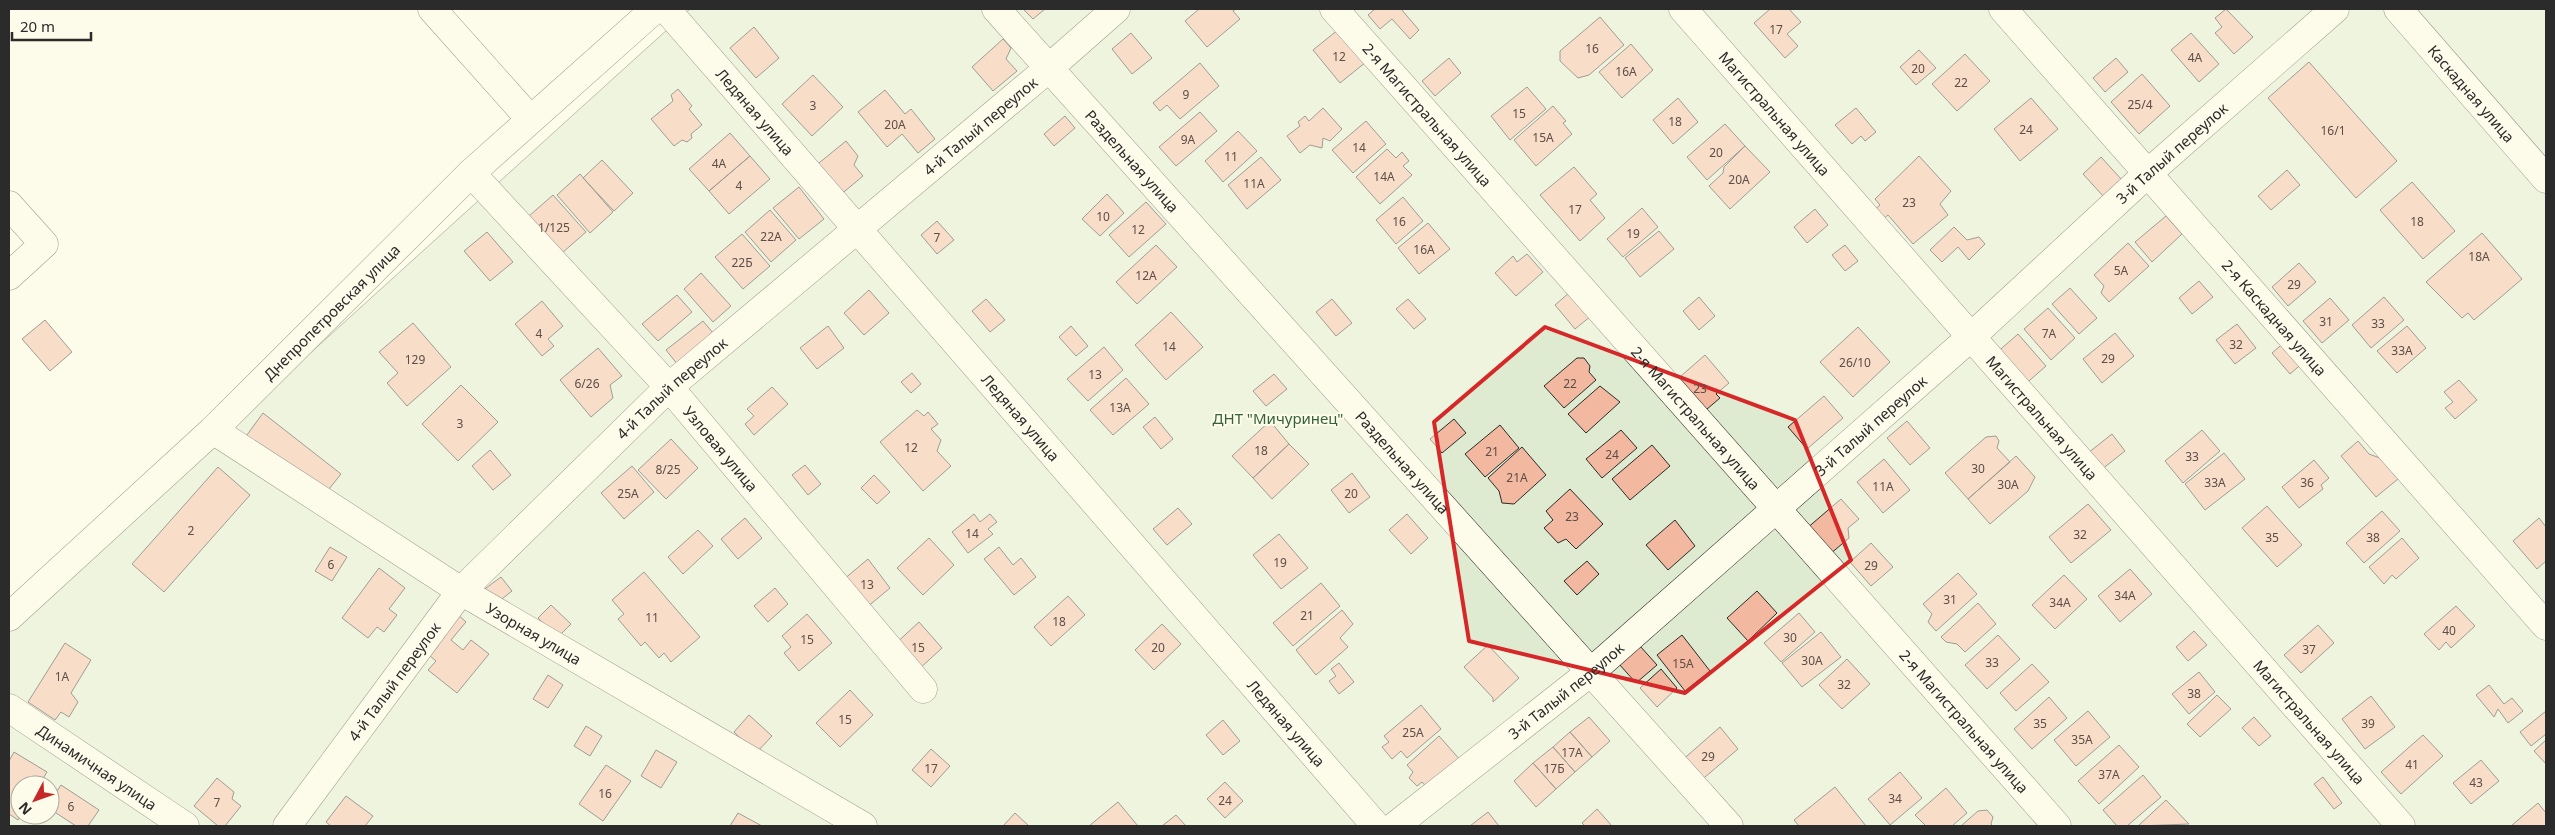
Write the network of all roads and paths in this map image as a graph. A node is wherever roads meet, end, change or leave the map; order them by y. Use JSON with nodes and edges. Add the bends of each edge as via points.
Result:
{"nodes":[{"id":1,"x":432,"y":9,"type":"edge"},
{"id":2,"x":655,"y":9,"type":"edge"},
{"id":3,"x":666,"y":9,"type":"edge"},
{"id":4,"x":996,"y":9,"type":"edge"},
{"id":5,"x":1116,"y":9,"type":"edge"},
{"id":6,"x":1334,"y":9,"type":"edge"},
{"id":7,"x":1683,"y":9,"type":"edge"},
{"id":8,"x":2003,"y":9,"type":"edge"},
{"id":9,"x":2334,"y":9,"type":"edge"},
{"id":10,"x":2398,"y":9,"type":"edge"},
{"id":11,"x":1049,"y":68,"type":"junction"},
{"id":12,"x":530,"y":119,"type":"junction"},
{"id":13,"x":471,"y":173,"type":"junction"},
{"id":14,"x":2146,"y":174,"type":"junction"},
{"id":15,"x":2546,"y":179,"type":"edge"},
{"id":16,"x":9,"y":205,"type":"edge"},
{"id":17,"x":859,"y":230,"type":"junction"},
{"id":18,"x":9,"y":276,"type":"edge"},
{"id":19,"x":1972,"y":336,"type":"junction"},
{"id":20,"x":669,"y":387,"type":"junction"},
{"id":21,"x":213,"y":430,"type":"junction"},
{"id":22,"x":1776,"y":509,"type":"junction"},
{"id":23,"x":461,"y":591,"type":"junction"},
{"id":24,"x":9,"y":617,"type":"edge"},
{"id":25,"x":2546,"y":626,"type":"edge"},
{"id":26,"x":1592,"y":672,"type":"junction"},
{"id":27,"x":922,"y":689,"type":"dead end"},
{"id":28,"x":9,"y":708,"type":"edge"},
{"id":29,"x":185,"y":826,"type":"edge"},
{"id":30,"x":287,"y":826,"type":"edge"},
{"id":31,"x":863,"y":826,"type":"edge"},
{"id":32,"x":1376,"y":826,"type":"edge"},
{"id":33,"x":1395,"y":826,"type":"edge"},
{"id":34,"x":1729,"y":826,"type":"edge"},
{"id":35,"x":2058,"y":826,"type":"edge"},
{"id":36,"x":2401,"y":826,"type":"edge"}],
"edges":[{"from":1,"to":12,"type":"street"},
{"from":2,"to":12,"type":"street","name":"Днепропетровская улица"},
{"from":3,"to":17,"type":"street","name":"Ледяная улица"},
{"from":4,"to":11,"type":"street","name":"Раздельная улица"},
{"from":5,"to":11,"type":"street","name":"4-й Талый переулок"},
{"from":6,"to":22,"type":"street","name":"2-я Магистральная улица"},
{"from":7,"to":19,"type":"street","name":"Магистральная улица"},
{"from":8,"to":14,"type":"street","name":"2-я Каскадная улица"},
{"from":9,"to":14,"type":"street","name":"3-й Талый переулок"},
{"from":10,"to":15,"type":"street","name":"Каскадная улица"},
{"from":11,"to":17,"type":"street","name":"4-й Талый переулок"},
{"from":11,"to":26,"type":"street","name":"Раздельная улица"},
{"from":12,"to":13,"type":"street","name":"Днепропетровская улица"},
{"from":13,"to":20,"type":"street","name":"Узловая улица"},
{"from":13,"to":21,"type":"street","name":"Днепропетровская улица"},
{"from":14,"to":19,"type":"street","name":"3-й Талый переулок"},
{"from":14,"to":25,"type":"street","name":"2-я Каскадная улица"},
{"from":16,"to":18,"type":"street","via":[[44,244]]},
{"from":17,"to":20,"type":"street","name":"4-й Талый переулок"},
{"from":17,"to":32,"type":"street","name":"Ледяная улица"},
{"from":19,"to":22,"type":"street","name":"3-й Талый переулок"},
{"from":19,"to":36,"type":"street","name":"Магистральная улица"},
{"from":20,"to":23,"type":"street","name":"4-й Талый переулок"},
{"from":20,"to":27,"type":"street","name":"Узловая улица"},
{"from":21,"to":23,"type":"street","name":"Узорная улица"},
{"from":21,"to":24,"type":"street","name":"Днепропетровская улица"},
{"from":22,"to":26,"type":"street","name":"3-й Талый переулок"},
{"from":22,"to":35,"type":"street","name":"2-я Магистральная улица"},
{"from":23,"to":30,"type":"street","name":"4-й Талый переулок"},
{"from":23,"to":31,"type":"street","name":"Узорная улица"},
{"from":26,"to":33,"type":"street","name":"3-й Талый переулок"},
{"from":26,"to":34,"type":"street","name":"Раздельная улица"},
{"from":28,"to":29,"type":"street","name":"Динамичная улица"}]}
